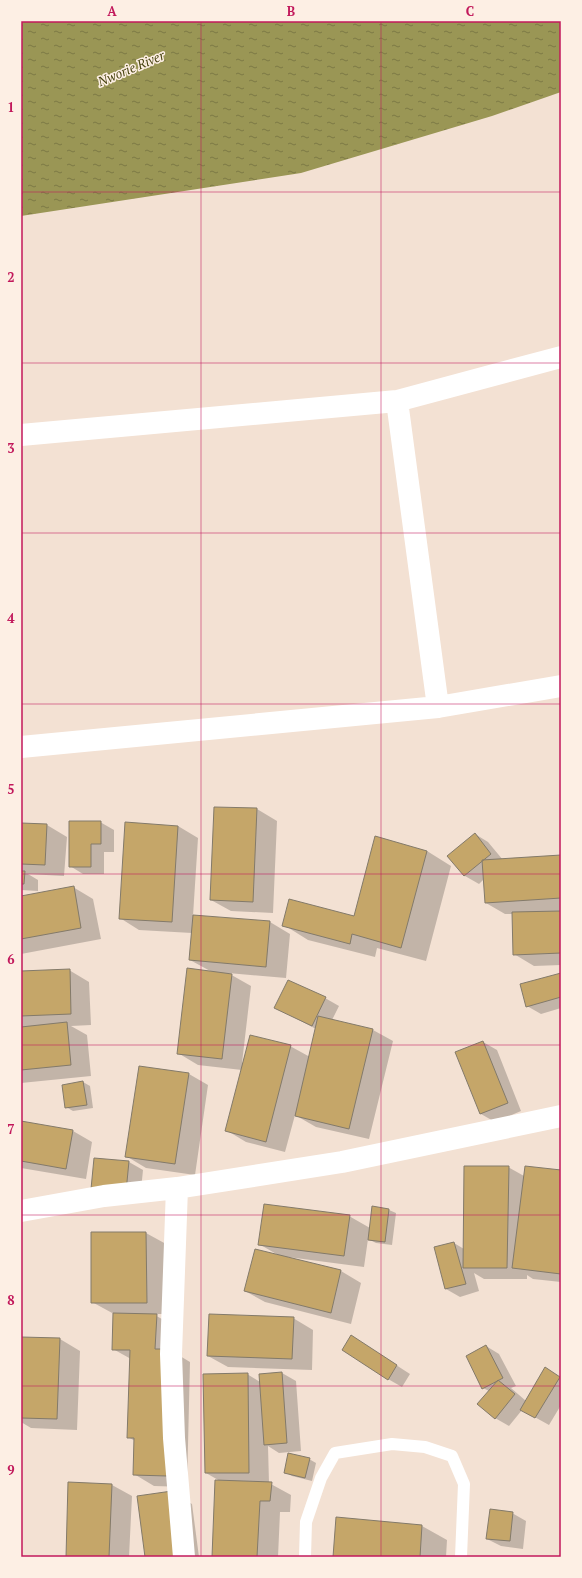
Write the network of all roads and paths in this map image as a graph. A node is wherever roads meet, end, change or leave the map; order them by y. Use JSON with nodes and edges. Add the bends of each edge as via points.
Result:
{"nodes":[{"id":1,"x":561,"y":357,"type":"edge"},
{"id":2,"x":398,"y":401,"type":"junction"},
{"id":3,"x":21,"y":435,"type":"edge"},
{"id":4,"x":561,"y":686,"type":"edge"},
{"id":5,"x":438,"y":707,"type":"junction"},
{"id":6,"x":21,"y":747,"type":"edge"},
{"id":7,"x":561,"y":1116,"type":"edge"},
{"id":8,"x":177,"y":1188,"type":"junction"},
{"id":9,"x":21,"y":1212,"type":"edge"},
{"id":10,"x":184,"y":1557,"type":"edge"},
{"id":11,"x":305,"y":1557,"type":"edge"},
{"id":12,"x":461,"y":1557,"type":"edge"}],
"edges":[{"from":1,"to":2,"type":"street"},
{"from":2,"to":3,"type":"street"},
{"from":2,"to":5,"type":"street"},
{"from":4,"to":5,"type":"street"},
{"from":5,"to":6,"type":"street"},
{"from":7,"to":8,"type":"street","via":[[342,1162]]},
{"from":8,"to":9,"type":"street","via":[[104,1196]]},
{"from":8,"to":10,"type":"street","via":[[171,1354],[174,1438]]},
{"from":11,"to":12,"type":"lane","via":[[306,1522],[321,1478],[335,1452],[392,1444],[425,1447],[452,1456],[464,1484]]}]}
